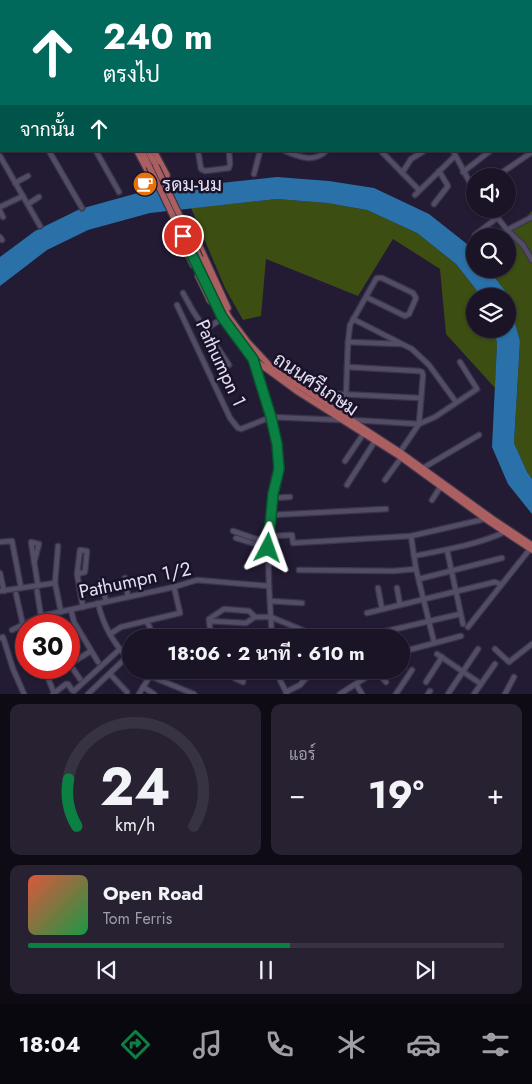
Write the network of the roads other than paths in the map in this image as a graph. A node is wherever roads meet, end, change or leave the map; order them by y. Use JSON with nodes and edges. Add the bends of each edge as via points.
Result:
{"nodes":[{"id":1,"x":50,"y":152,"type":"edge"},
{"id":2,"x":97,"y":152,"type":"edge"},
{"id":3,"x":138,"y":152,"type":"edge"},
{"id":4,"x":142,"y":152,"type":"edge"},
{"id":5,"x":149,"y":152,"type":"edge"},
{"id":6,"x":154,"y":152,"type":"edge"},
{"id":7,"x":198,"y":152,"type":"edge"},
{"id":8,"x":228,"y":152,"type":"edge"},
{"id":9,"x":260,"y":152,"type":"edge"},
{"id":10,"x":288,"y":152,"type":"edge"},
{"id":11,"x":304,"y":152,"type":"edge"},
{"id":12,"x":325,"y":152,"type":"edge"},
{"id":13,"x":382,"y":152,"type":"edge"},
{"id":14,"x":422,"y":152,"type":"edge"},
{"id":15,"x":489,"y":152,"type":"edge"},
{"id":16,"x":529,"y":152,"type":"edge"},
{"id":17,"x":454,"y":154,"type":"edge"},
{"id":18,"x":0,"y":156,"type":"edge"},
{"id":19,"x":310,"y":158,"type":"junction"},
{"id":20,"x":508,"y":168,"type":"edge"},
{"id":21,"x":439,"y":171,"type":"junction"},
{"id":22,"x":463,"y":172,"type":"junction"},
{"id":23,"x":402,"y":173,"type":"junction"},
{"id":24,"x":254,"y":174,"type":"dead end"},
{"id":25,"x":28,"y":176,"type":"dead end"},
{"id":26,"x":466,"y":177,"type":"edge"},
{"id":27,"x":15,"y":183,"type":"junction"},
{"id":28,"x":119,"y":192,"type":"dead end"},
{"id":29,"x":23,"y":196,"type":"junction"},
{"id":30,"x":39,"y":197,"type":"dead end"},
{"id":31,"x":28,"y":204,"type":"junction"},
{"id":32,"x":434,"y":204,"type":"dead end"},
{"id":33,"x":82,"y":208,"type":"dead end"},
{"id":34,"x":0,"y":209,"type":"edge"},
{"id":35,"x":4,"y":217,"type":"dead end"},
{"id":36,"x":532,"y":217,"type":"edge"},
{"id":37,"x":497,"y":218,"type":"edge"},
{"id":38,"x":40,"y":226,"type":"dead end"},
{"id":39,"x":484,"y":228,"type":"edge"},
{"id":40,"x":511,"y":228,"type":"edge"},
{"id":41,"x":516,"y":238,"type":"edge"},
{"id":42,"x":197,"y":259,"type":"junction"},
{"id":43,"x":532,"y":260,"type":"edge"},
{"id":44,"x":183,"y":293,"type":"dead end"},
{"id":45,"x":366,"y":297,"type":"junction"},
{"id":46,"x":177,"y":305,"type":"dead end"},
{"id":47,"x":223,"y":317,"type":"junction"},
{"id":48,"x":353,"y":319,"type":"junction"},
{"id":49,"x":206,"y":329,"type":"junction"},
{"id":50,"x":247,"y":341,"type":"junction"},
{"id":51,"x":348,"y":342,"type":"junction"},
{"id":52,"x":402,"y":344,"type":"junction"},
{"id":53,"x":253,"y":359,"type":"junction"},
{"id":54,"x":460,"y":362,"type":"dead end"},
{"id":55,"x":229,"y":365,"type":"dead end"},
{"id":56,"x":347,"y":367,"type":"junction"},
{"id":57,"x":318,"y":393,"type":"dead end"},
{"id":58,"x":346,"y":394,"type":"junction"},
{"id":59,"x":421,"y":398,"type":"junction"},
{"id":60,"x":456,"y":402,"type":"junction"},
{"id":61,"x":271,"y":417,"type":"junction"},
{"id":62,"x":348,"y":419,"type":"junction"},
{"id":63,"x":419,"y":424,"type":"junction"},
{"id":64,"x":364,"y":433,"type":"junction"},
{"id":65,"x":478,"y":435,"type":"dead end"},
{"id":66,"x":375,"y":441,"type":"junction"},
{"id":67,"x":400,"y":455,"type":"junction"},
{"id":68,"x":345,"y":461,"type":"dead end"},
{"id":69,"x":423,"y":468,"type":"junction"},
{"id":70,"x":385,"y":480,"type":"dead end"},
{"id":71,"x":347,"y":484,"type":"dead end"},
{"id":72,"x":441,"y":486,"type":"junction"},
{"id":73,"x":273,"y":498,"type":"junction"},
{"id":74,"x":290,"y":498,"type":"dead end"},
{"id":75,"x":432,"y":500,"type":"dead end"},
{"id":76,"x":386,"y":509,"type":"dead end"},
{"id":77,"x":270,"y":515,"type":"junction"},
{"id":78,"x":485,"y":519,"type":"junction"},
{"id":79,"x":233,"y":531,"type":"dead end"},
{"id":80,"x":505,"y":532,"type":"junction"},
{"id":81,"x":274,"y":536,"type":"dead end"},
{"id":82,"x":411,"y":536,"type":"junction"},
{"id":83,"x":236,"y":538,"type":"dead end"},
{"id":84,"x":0,"y":542,"type":"edge"},
{"id":85,"x":268,"y":545,"type":"junction"},
{"id":86,"x":58,"y":546,"type":"dead end"},
{"id":87,"x":531,"y":548,"type":"edge"},
{"id":88,"x":447,"y":550,"type":"junction"},
{"id":89,"x":414,"y":556,"type":"junction"},
{"id":90,"x":502,"y":558,"type":"dead end"},
{"id":91,"x":34,"y":563,"type":"dead end"},
{"id":92,"x":416,"y":569,"type":"junction"},
{"id":93,"x":299,"y":570,"type":"dead end"},
{"id":94,"x":451,"y":570,"type":"junction"},
{"id":95,"x":0,"y":573,"type":"edge"},
{"id":96,"x":77,"y":574,"type":"junction"},
{"id":97,"x":125,"y":578,"type":"dead end"},
{"id":98,"x":419,"y":579,"type":"junction"},
{"id":99,"x":102,"y":580,"type":"dead end"},
{"id":100,"x":55,"y":583,"type":"junction"},
{"id":101,"x":500,"y":584,"type":"junction"},
{"id":102,"x":38,"y":586,"type":"junction"},
{"id":103,"x":269,"y":586,"type":"junction"},
{"id":104,"x":22,"y":588,"type":"junction"},
{"id":105,"x":174,"y":588,"type":"junction"},
{"id":106,"x":378,"y":588,"type":"dead end"},
{"id":107,"x":397,"y":588,"type":"dead end"},
{"id":108,"x":2,"y":591,"type":"edge"},
{"id":109,"x":456,"y":591,"type":"junction"},
{"id":110,"x":37,"y":592,"type":"dead end"},
{"id":111,"x":16,"y":594,"type":"dead end"},
{"id":112,"x":128,"y":597,"type":"junction"},
{"id":113,"x":423,"y":600,"type":"junction"},
{"id":114,"x":270,"y":601,"type":"junction"},
{"id":115,"x":106,"y":602,"type":"junction"},
{"id":116,"x":98,"y":603,"type":"junction"},
{"id":117,"x":302,"y":603,"type":"dead end"},
{"id":118,"x":400,"y":605,"type":"junction"},
{"id":119,"x":83,"y":607,"type":"junction"},
{"id":120,"x":382,"y":609,"type":"junction"},
{"id":121,"x":71,"y":610,"type":"junction"},
{"id":122,"x":61,"y":612,"type":"junction"},
{"id":123,"x":367,"y":613,"type":"dead end"},
{"id":124,"x":21,"y":614,"type":"edge"},
{"id":125,"x":42,"y":614,"type":"edge"},
{"id":126,"x":52,"y":614,"type":"edge"},
{"id":127,"x":460,"y":614,"type":"junction"},
{"id":128,"x":255,"y":617,"type":"junction"},
{"id":129,"x":271,"y":617,"type":"junction"},
{"id":130,"x":209,"y":621,"type":"junction"},
{"id":131,"x":147,"y":622,"type":"junction"},
{"id":132,"x":428,"y":622,"type":"junction"},
{"id":133,"x":15,"y":629,"type":"edge"},
{"id":134,"x":150,"y":629,"type":"edge"},
{"id":135,"x":210,"y":629,"type":"edge"},
{"id":136,"x":272,"y":629,"type":"edge"},
{"id":137,"x":300,"y":629,"type":"edge"},
{"id":138,"x":401,"y":629,"type":"edge"},
{"id":139,"x":12,"y":630,"type":"dead end"},
{"id":140,"x":110,"y":634,"type":"junction"},
{"id":141,"x":461,"y":636,"type":"dead end"},
{"id":142,"x":0,"y":638,"type":"edge"},
{"id":143,"x":434,"y":642,"type":"junction"},
{"id":144,"x":532,"y":644,"type":"edge"},
{"id":145,"x":120,"y":649,"type":"joint"},
{"id":146,"x":410,"y":649,"type":"edge"},
{"id":147,"x":478,"y":649,"type":"dead end"},
{"id":148,"x":494,"y":649,"type":"dead end"},
{"id":149,"x":91,"y":651,"type":"junction"},
{"id":150,"x":80,"y":657,"type":"edge"},
{"id":151,"x":98,"y":662,"type":"dead end"},
{"id":152,"x":495,"y":664,"type":"dead end"},
{"id":153,"x":122,"y":665,"type":"edge"},
{"id":154,"x":412,"y":670,"type":"dead end"},
{"id":155,"x":463,"y":672,"type":"junction"},
{"id":156,"x":110,"y":674,"type":"junction"},
{"id":157,"x":514,"y":677,"type":"dead end"},
{"id":158,"x":48,"y":679,"type":"edge"},
{"id":159,"x":148,"y":679,"type":"edge"},
{"id":160,"x":157,"y":679,"type":"edge"},
{"id":161,"x":280,"y":679,"type":"edge"},
{"id":162,"x":305,"y":679,"type":"edge"},
{"id":163,"x":386,"y":682,"type":"dead end"},
{"id":164,"x":426,"y":682,"type":"dead end"},
{"id":165,"x":356,"y":684,"type":"junction"},
{"id":166,"x":481,"y":684,"type":"junction"},
{"id":167,"x":143,"y":687,"type":"junction"},
{"id":168,"x":93,"y":689,"type":"junction"},
{"id":169,"x":127,"y":692,"type":"dead end"},
{"id":170,"x":54,"y":693,"type":"edge"},
{"id":171,"x":287,"y":693,"type":"edge"},
{"id":172,"x":24,"y":694,"type":"edge"},
{"id":173,"x":88,"y":694,"type":"edge"},
{"id":174,"x":98,"y":694,"type":"edge"},
{"id":175,"x":139,"y":694,"type":"edge"},
{"id":176,"x":154,"y":694,"type":"edge"},
{"id":177,"x":194,"y":694,"type":"edge"},
{"id":178,"x":340,"y":694,"type":"edge"},
{"id":179,"x":362,"y":694,"type":"edge"},
{"id":180,"x":396,"y":694,"type":"edge"},
{"id":181,"x":448,"y":694,"type":"edge"},
{"id":182,"x":474,"y":694,"type":"edge"},
{"id":183,"x":505,"y":694,"type":"edge"}],
"edges":[{"from":1,"to":33,"type":"street"},
{"from":2,"to":28,"type":"street"},
{"from":3,"to":6,"type":"main road","via":[[154,183],[160,186],[167,177]]},
{"from":4,"to":42,"type":"main road","name":"ถนนศรีเกษม","bridge":true},
{"from":5,"to":42,"type":"main road","name":"ถนนศรีเกษม","bridge":true},
{"from":7,"to":8,"type":"street","via":[[201,169],[205,171],[229,168]]},
{"from":9,"to":24,"type":"street"},
{"from":10,"to":19,"type":"street"},
{"from":11,"to":19,"type":"street"},
{"from":12,"to":19,"type":"street"},
{"from":13,"to":23,"type":"street"},
{"from":14,"to":23,"type":"street","via":[[411,159]]},
{"from":15,"to":22,"type":"street"},
{"from":16,"to":20,"type":"street"},
{"from":17,"to":21,"type":"street"},
{"from":17,"to":22,"type":"street"},
{"from":18,"to":27,"type":"street"},
{"from":21,"to":23,"type":"street","via":[[417,193]]},
{"from":21,"to":32,"type":"street","via":[[448,186]]},
{"from":22,"to":26,"type":"street"},
{"from":25,"to":27,"type":"street"},
{"from":27,"to":29,"type":"street"},
{"from":29,"to":31,"type":"street"},
{"from":29,"to":34,"type":"street"},
{"from":30,"to":31,"type":"street"},
{"from":31,"to":38,"type":"street"},
{"from":34,"to":35,"type":"street"},
{"from":36,"to":40,"type":"street"},
{"from":37,"to":39,"type":"street"},
{"from":41,"to":43,"type":"street"},
{"from":42,"to":47,"type":"main road","name":"ถนนศรีเกษม"},
{"from":42,"to":50,"type":"main road","name":"ถนนศรีเกษม","via":[[229,317]]},
{"from":44,"to":49,"type":"street"},
{"from":45,"to":45,"type":"street","via":[[405,316],[416,298],[413,293],[379,278]]},
{"from":45,"to":48,"type":"street"},
{"from":46,"to":61,"type":"street","name":"Pathumpn 1","via":[[230,418],[238,428]]},
{"from":47,"to":49,"type":"street"},
{"from":47,"to":50,"type":"main road","via":[[209,299],[178,233],[184,223],[191,227]]},
{"from":47,"to":53,"type":"main road","name":"ถนนศรีเกษม"},
{"from":48,"to":51,"type":"street"},
{"from":48,"to":52,"type":"street"},
{"from":49,"to":55,"type":"street"},
{"from":50,"to":62,"type":"main road","name":"ถนนศรีเกษม","via":[[273,369]]},
{"from":51,"to":52,"type":"street"},
{"from":51,"to":56,"type":"street"},
{"from":52,"to":60,"type":"street","via":[[429,365]]},
{"from":53,"to":61,"type":"street"},
{"from":53,"to":62,"type":"main road","name":"ถนนศรีเกษม","via":[[298,392]]},
{"from":54,"to":60,"type":"street","via":[[477,389]]},
{"from":56,"to":58,"type":"street"},
{"from":56,"to":59,"type":"street","via":[[422,372]]},
{"from":57,"to":58,"type":"street"},
{"from":58,"to":59,"type":"street"},
{"from":58,"to":62,"type":"street"},
{"from":59,"to":63,"type":"street"},
{"from":60,"to":63,"type":"street"},
{"from":61,"to":62,"type":"street"},
{"from":61,"to":73,"type":"street","via":[[279,456]]},
{"from":62,"to":63,"type":"street"},
{"from":62,"to":64,"type":"main road","name":"ถนนศรีเกษม"},
{"from":62,"to":67,"type":"main road","name":"ถนนศรีเกษม"},
{"from":63,"to":67,"type":"street"},
{"from":64,"to":66,"type":"main road","name":"ถนนศรีเกษม"},
{"from":64,"to":68,"type":"street"},
{"from":65,"to":69,"type":"street"},
{"from":66,"to":67,"type":"main road","name":"ถนนศรีเกษม"},
{"from":66,"to":71,"type":"street"},
{"from":67,"to":69,"type":"main road","name":"ถนนศรีเกษม"},
{"from":67,"to":70,"type":"street"},
{"from":67,"to":72,"type":"main road","name":"ถนนศรีเกษม"},
{"from":69,"to":87,"type":"main road","name":"ถนนศรีเกษม"},
{"from":72,"to":75,"type":"street"},
{"from":72,"to":78,"type":"main road","name":"ถนนศรีเกษม"},
{"from":73,"to":74,"type":"street"},
{"from":73,"to":77,"type":"street"},
{"from":76,"to":77,"type":"street"},
{"from":77,"to":85,"type":"street"},
{"from":78,"to":80,"type":"main road","name":"ถนนศรีเกษม"},
{"from":78,"to":82,"type":"street"},
{"from":79,"to":85,"type":"street"},
{"from":80,"to":87,"type":"main road","name":"ถนนศรีเกษม"},
{"from":80,"to":88,"type":"street"},
{"from":81,"to":82,"type":"street","via":[[292,535],[293,543]]},
{"from":82,"to":89,"type":"street"},
{"from":83,"to":85,"type":"street"},
{"from":84,"to":104,"type":"street","via":[[12,541]]},
{"from":85,"to":103,"type":"street"},
{"from":86,"to":100,"type":"street"},
{"from":87,"to":101,"type":"street"},
{"from":88,"to":89,"type":"street"},
{"from":88,"to":94,"type":"street"},
{"from":89,"to":92,"type":"street"},
{"from":90,"to":94,"type":"street"},
{"from":91,"to":102,"type":"street"},
{"from":92,"to":93,"type":"street"},
{"from":92,"to":98,"type":"street"},
{"from":94,"to":98,"type":"street"},
{"from":94,"to":109,"type":"street"},
{"from":95,"to":108,"type":"street"},
{"from":96,"to":96,"type":"street","via":[[85,572],[87,551],[80,550]]},
{"from":96,"to":119,"type":"street"},
{"from":97,"to":112,"type":"street"},
{"from":98,"to":113,"type":"street"},
{"from":99,"to":115,"type":"street"},
{"from":100,"to":102,"type":"street"},
{"from":100,"to":122,"type":"street"},
{"from":101,"to":109,"type":"street","via":[[494,582]]},
{"from":101,"to":127,"type":"street","via":[[466,625]]},
{"from":102,"to":104,"type":"street"},
{"from":103,"to":105,"type":"street","name":"Pathumpn 1/2","via":[[197,580]]},
{"from":103,"to":114,"type":"street"},
{"from":104,"to":108,"type":"street"},
{"from":105,"to":112,"type":"street","name":"Pathumpn 1/2"},
{"from":105,"to":131,"type":"street","via":[[180,613]]},
{"from":106,"to":120,"type":"street"},
{"from":107,"to":118,"type":"street"},
{"from":109,"to":113,"type":"street"},
{"from":109,"to":127,"type":"street"},
{"from":110,"to":125,"type":"street"},
{"from":111,"to":124,"type":"street"},
{"from":112,"to":115,"type":"street","name":"Pathumpn 1/2"},
{"from":113,"to":118,"type":"street"},
{"from":113,"to":132,"type":"street"},
{"from":114,"to":117,"type":"street"},
{"from":114,"to":129,"type":"street"},
{"from":115,"to":116,"type":"street","name":"Pathumpn 1/2"},
{"from":116,"to":119,"type":"street","name":"Pathumpn 1/2"},
{"from":116,"to":140,"type":"street"},
{"from":118,"to":120,"type":"street"},
{"from":119,"to":121,"type":"street","name":"Pathumpn 1/2"},
{"from":120,"to":123,"type":"street"},
{"from":121,"to":122,"type":"street","name":"Pathumpn 1/2"},
{"from":121,"to":149,"type":"street","via":[[74,622]]},
{"from":122,"to":126,"type":"street","name":"Pathumpn 1/2"},
{"from":127,"to":132,"type":"street"},
{"from":128,"to":129,"type":"street"},
{"from":128,"to":130,"type":"street","via":[[246,623]]},
{"from":128,"to":130,"type":"street","via":[[248,611],[224,609]]},
{"from":129,"to":136,"type":"street"},
{"from":129,"to":137,"type":"street"},
{"from":130,"to":135,"type":"street"},
{"from":131,"to":134,"type":"street"},
{"from":131,"to":140,"type":"street"},
{"from":132,"to":138,"type":"street"},
{"from":132,"to":143,"type":"street"},
{"from":133,"to":139,"type":"street","name":"Pathumpn 1/2"},
{"from":140,"to":145,"type":"street"},
{"from":141,"to":143,"type":"street"},
{"from":142,"to":172,"type":"street","via":[[3,637],[12,669]]},
{"from":143,"to":146,"type":"street"},
{"from":144,"to":148,"type":"street","via":[[509,662]]},
{"from":145,"to":170,"type":"street","via":[[74,691],[66,684]]},
{"from":147,"to":155,"type":"street"},
{"from":149,"to":150,"type":"street"},
{"from":149,"to":151,"type":"street"},
{"from":152,"to":166,"type":"street"},
{"from":153,"to":156,"type":"street"},
{"from":154,"to":180,"type":"street"},
{"from":155,"to":164,"type":"street","via":[[440,656]]},
{"from":155,"to":166,"type":"street"},
{"from":155,"to":181,"type":"street"},
{"from":156,"to":168,"type":"street"},
{"from":156,"to":169,"type":"street"},
{"from":157,"to":183,"type":"street"},
{"from":158,"to":170,"type":"street"},
{"from":159,"to":167,"type":"street"},
{"from":160,"to":177,"type":"street"},
{"from":161,"to":171,"type":"street"},
{"from":162,"to":171,"type":"street"},
{"from":163,"to":165,"type":"street","via":[[376,671]]},
{"from":165,"to":178,"type":"street"},
{"from":165,"to":179,"type":"street"},
{"from":166,"to":182,"type":"street"},
{"from":167,"to":175,"type":"street"},
{"from":167,"to":176,"type":"street"},
{"from":168,"to":173,"type":"street"},
{"from":168,"to":174,"type":"street"}]}
